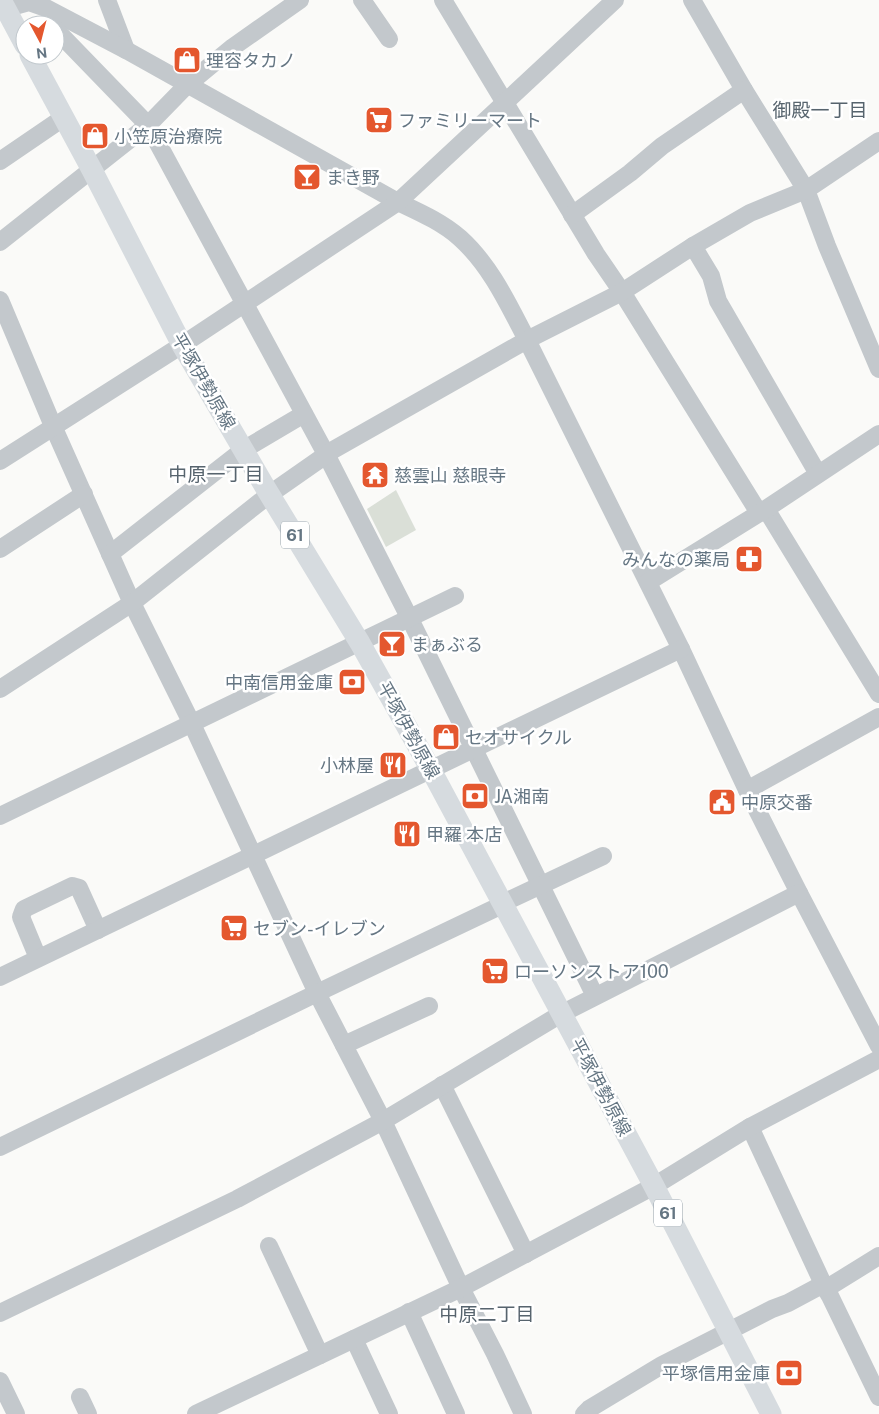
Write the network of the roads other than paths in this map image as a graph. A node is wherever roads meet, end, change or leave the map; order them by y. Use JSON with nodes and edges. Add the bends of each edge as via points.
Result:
{"nodes":[{"id":1,"x":107,"y":0,"type":"edge"},
{"id":2,"x":300,"y":0,"type":"edge"},
{"id":3,"x":362,"y":0,"type":"edge"},
{"id":4,"x":443,"y":0,"type":"edge"},
{"id":5,"x":616,"y":0,"type":"edge"},
{"id":6,"x":692,"y":0,"type":"edge"},
{"id":7,"x":29,"y":1,"type":"edge"},
{"id":8,"x":2,"y":6,"type":"edge"},
{"id":9,"x":42,"y":15,"type":"edge"},
{"id":10,"x":15,"y":29,"type":"edge"},
{"id":11,"x":65,"y":39,"type":"edge"},
{"id":12,"x":389,"y":39,"type":"dead end"},
{"id":13,"x":126,"y":50,"type":"junction"},
{"id":14,"x":35,"y":65,"type":"edge"},
{"id":15,"x":187,"y":85,"type":"junction"},
{"id":16,"x":744,"y":90,"type":"junction"},
{"id":17,"x":504,"y":103,"type":"junction"},
{"id":18,"x":63,"y":118,"type":"junction"},
{"id":19,"x":148,"y":126,"type":"junction"},
{"id":20,"x":879,"y":141,"type":"edge"},
{"id":21,"x":0,"y":161,"type":"edge"},
{"id":22,"x":92,"y":170,"type":"junction"},
{"id":23,"x":806,"y":190,"type":"junction"},
{"id":24,"x":398,"y":202,"type":"junction"},
{"id":25,"x":572,"y":215,"type":"junction"},
{"id":26,"x":0,"y":242,"type":"edge"},
{"id":27,"x":693,"y":246,"type":"junction"},
{"id":28,"x":622,"y":292,"type":"junction"},
{"id":29,"x":0,"y":300,"type":"edge"},
{"id":30,"x":245,"y":304,"type":"junction"},
{"id":31,"x":527,"y":340,"type":"junction"},
{"id":32,"x":182,"y":345,"type":"junction"},
{"id":33,"x":879,"y":369,"type":"edge"},
{"id":34,"x":304,"y":414,"type":"junction"},
{"id":35,"x":54,"y":426,"type":"junction"},
{"id":36,"x":879,"y":434,"type":"edge"},
{"id":37,"x":243,"y":450,"type":"junction"},
{"id":38,"x":327,"y":456,"type":"junction"},
{"id":39,"x":0,"y":461,"type":"edge"},
{"id":40,"x":818,"y":474,"type":"junction"},
{"id":41,"x":84,"y":494,"type":"junction"},
{"id":42,"x":270,"y":494,"type":"junction"},
{"id":43,"x":762,"y":511,"type":"junction"},
{"id":44,"x":0,"y":549,"type":"edge"},
{"id":45,"x":110,"y":554,"type":"junction"},
{"id":46,"x":648,"y":582,"type":"junction"},
{"id":47,"x":455,"y":596,"type":"dead end"},
{"id":48,"x":132,"y":603,"type":"junction"},
{"id":49,"x":410,"y":619,"type":"junction"},
{"id":50,"x":360,"y":643,"type":"junction"},
{"id":51,"x":682,"y":649,"type":"junction"},
{"id":52,"x":0,"y":689,"type":"edge"},
{"id":53,"x":879,"y":694,"type":"edge"},
{"id":54,"x":879,"y":717,"type":"edge"},
{"id":55,"x":192,"y":724,"type":"junction"},
{"id":56,"x":474,"y":749,"type":"junction"},
{"id":57,"x":431,"y":770,"type":"junction"},
{"id":58,"x":748,"y":790,"type":"junction"},
{"id":59,"x":0,"y":816,"type":"edge"},
{"id":60,"x":254,"y":855,"type":"junction"},
{"id":61,"x":603,"y":856,"type":"dead end"},
{"id":62,"x":540,"y":885,"type":"junction"},
{"id":63,"x":799,"y":893,"type":"junction"},
{"id":64,"x":503,"y":904,"type":"junction"},
{"id":65,"x":98,"y":930,"type":"junction"},
{"id":66,"x":38,"y":958,"type":"junction"},
{"id":67,"x":0,"y":976,"type":"edge"},
{"id":68,"x":317,"y":992,"type":"junction"},
{"id":69,"x":595,"y":996,"type":"junction"},
{"id":70,"x":429,"y":1006,"type":"dead end"},
{"id":71,"x":562,"y":1014,"type":"junction"},
{"id":72,"x":873,"y":1018,"type":"edge"},
{"id":73,"x":344,"y":1045,"type":"junction"},
{"id":74,"x":879,"y":1046,"type":"edge"},
{"id":75,"x":879,"y":1059,"type":"edge"},
{"id":76,"x":442,"y":1085,"type":"junction"},
{"id":77,"x":384,"y":1121,"type":"junction"},
{"id":78,"x":750,"y":1127,"type":"junction"},
{"id":79,"x":0,"y":1147,"type":"edge"},
{"id":80,"x":654,"y":1186,"type":"junction"},
{"id":81,"x":269,"y":1246,"type":"dead end"},
{"id":82,"x":526,"y":1254,"type":"junction"},
{"id":83,"x":879,"y":1256,"type":"edge"},
{"id":84,"x":824,"y":1286,"type":"junction"},
{"id":85,"x":461,"y":1288,"type":"junction"},
{"id":86,"x":409,"y":1312,"type":"junction"},
{"id":87,"x":0,"y":1313,"type":"edge"},
{"id":88,"x":729,"y":1330,"type":"junction"},
{"id":89,"x":354,"y":1338,"type":"junction"},
{"id":90,"x":320,"y":1355,"type":"junction"},
{"id":91,"x":0,"y":1381,"type":"edge"},
{"id":92,"x":80,"y":1397,"type":"dead end"},
{"id":93,"x":879,"y":1397,"type":"edge"},
{"id":94,"x":16,"y":1414,"type":"edge"},
{"id":95,"x":88,"y":1414,"type":"edge"},
{"id":96,"x":196,"y":1414,"type":"edge"},
{"id":97,"x":389,"y":1414,"type":"edge"},
{"id":98,"x":456,"y":1414,"type":"edge"},
{"id":99,"x":523,"y":1414,"type":"edge"},
{"id":100,"x":584,"y":1414,"type":"edge"},
{"id":101,"x":771,"y":1414,"type":"edge"}],
"edges":[{"from":1,"to":13,"type":"street"},
{"from":2,"to":15,"type":"street","via":[[233,47]]},
{"from":3,"to":12,"type":"street"},
{"from":4,"to":17,"type":"street"},
{"from":5,"to":17,"type":"street"},
{"from":6,"to":16,"type":"street"},
{"from":7,"to":8,"type":"street"},
{"from":7,"to":9,"type":"street"},
{"from":7,"to":13,"type":"street"},
{"from":8,"to":10,"type":"main road"},
{"from":11,"to":19,"type":"street"},
{"from":13,"to":15,"type":"street"},
{"from":14,"to":18,"type":"main road","name":"平塚伊勢原線","number":"61"},
{"from":15,"to":19,"type":"street"},
{"from":15,"to":24,"type":"street"},
{"from":16,"to":23,"type":"street"},
{"from":16,"to":25,"type":"street","via":[[662,146]]},
{"from":17,"to":24,"type":"street"},
{"from":17,"to":25,"type":"street"},
{"from":18,"to":21,"type":"street"},
{"from":18,"to":22,"type":"main road","name":"平塚伊勢原線","number":"61"},
{"from":19,"to":22,"type":"street"},
{"from":19,"to":30,"type":"street"},
{"from":20,"to":23,"type":"street"},
{"from":22,"to":26,"type":"street"},
{"from":22,"to":32,"type":"main road","name":"平塚伊勢原線","number":"61"},
{"from":23,"to":27,"type":"street","via":[[750,214]]},
{"from":23,"to":33,"type":"street"},
{"from":24,"to":30,"type":"street"},
{"from":24,"to":31,"type":"street","via":[[433,219],[476,254],[501,290]]},
{"from":25,"to":28,"type":"street"},
{"from":27,"to":28,"type":"street"},
{"from":27,"to":40,"type":"street","via":[[711,276],[718,301]]},
{"from":28,"to":31,"type":"street"},
{"from":28,"to":43,"type":"street"},
{"from":29,"to":35,"type":"street"},
{"from":30,"to":32,"type":"street"},
{"from":30,"to":34,"type":"street"},
{"from":31,"to":38,"type":"street"},
{"from":31,"to":46,"type":"street"},
{"from":32,"to":35,"type":"street"},
{"from":32,"to":37,"type":"main road","name":"平塚伊勢原線","number":"61"},
{"from":34,"to":37,"type":"street"},
{"from":34,"to":38,"type":"street"},
{"from":35,"to":39,"type":"street"},
{"from":35,"to":41,"type":"street"},
{"from":36,"to":40,"type":"street"},
{"from":37,"to":42,"type":"main road","name":"平塚伊勢原線","number":"61"},
{"from":37,"to":45,"type":"street"},
{"from":38,"to":42,"type":"street"},
{"from":38,"to":49,"type":"street"},
{"from":40,"to":43,"type":"street"},
{"from":41,"to":44,"type":"street"},
{"from":41,"to":45,"type":"street"},
{"from":42,"to":48,"type":"street"},
{"from":42,"to":50,"type":"main road","name":"平塚伊勢原線","number":"61"},
{"from":43,"to":46,"type":"street"},
{"from":43,"to":53,"type":"street"},
{"from":45,"to":48,"type":"street"},
{"from":46,"to":51,"type":"street"},
{"from":47,"to":49,"type":"street"},
{"from":48,"to":52,"type":"street"},
{"from":48,"to":55,"type":"street"},
{"from":49,"to":50,"type":"street"},
{"from":49,"to":56,"type":"street"},
{"from":50,"to":55,"type":"street"},
{"from":50,"to":57,"type":"main road","name":"平塚伊勢原線","number":"61"},
{"from":51,"to":56,"type":"street"},
{"from":51,"to":58,"type":"street"},
{"from":54,"to":58,"type":"street"},
{"from":55,"to":59,"type":"street"},
{"from":55,"to":60,"type":"street"},
{"from":56,"to":57,"type":"street"},
{"from":56,"to":62,"type":"street"},
{"from":57,"to":60,"type":"street"},
{"from":57,"to":64,"type":"main road","name":"平塚伊勢原線","number":"61"},
{"from":58,"to":63,"type":"street"},
{"from":60,"to":65,"type":"street"},
{"from":60,"to":68,"type":"street"},
{"from":61,"to":62,"type":"street"},
{"from":62,"to":64,"type":"street"},
{"from":62,"to":69,"type":"street"},
{"from":63,"to":69,"type":"street"},
{"from":63,"to":72,"type":"street"},
{"from":64,"to":68,"type":"street"},
{"from":64,"to":71,"type":"main road","name":"平塚伊勢原線","number":"61"},
{"from":65,"to":66,"type":"street"},
{"from":65,"to":66,"type":"street","via":[[79,888],[72,886],[24,909],[21,917]]},
{"from":66,"to":67,"type":"street"},
{"from":68,"to":73,"type":"street"},
{"from":68,"to":79,"type":"street"},
{"from":69,"to":71,"type":"street"},
{"from":70,"to":73,"type":"street"},
{"from":71,"to":76,"type":"street"},
{"from":71,"to":80,"type":"main road","name":"平塚伊勢原線","number":"61"},
{"from":72,"to":74,"type":"street"},
{"from":73,"to":77,"type":"street"},
{"from":75,"to":78,"type":"street"},
{"from":76,"to":77,"type":"street"},
{"from":76,"to":82,"type":"street"},
{"from":77,"to":85,"type":"street"},
{"from":77,"to":87,"type":"street","via":[[237,1199]]},
{"from":78,"to":80,"type":"street"},
{"from":78,"to":84,"type":"street"},
{"from":80,"to":82,"type":"street"},
{"from":80,"to":88,"type":"main road","name":"平塚伊勢原線","number":"61"},
{"from":81,"to":90,"type":"street"},
{"from":82,"to":85,"type":"street"},
{"from":83,"to":84,"type":"street"},
{"from":84,"to":88,"type":"street"},
{"from":84,"to":93,"type":"street"},
{"from":85,"to":86,"type":"street"},
{"from":85,"to":99,"type":"street"},
{"from":86,"to":89,"type":"street"},
{"from":86,"to":98,"type":"street"},
{"from":88,"to":100,"type":"street","via":[[662,1365]]},
{"from":88,"to":101,"type":"main road","name":"平塚伊勢原線","number":"61"},
{"from":89,"to":90,"type":"street"},
{"from":89,"to":97,"type":"street"},
{"from":90,"to":96,"type":"street"},
{"from":91,"to":94,"type":"street"},
{"from":92,"to":95,"type":"street"}]}
